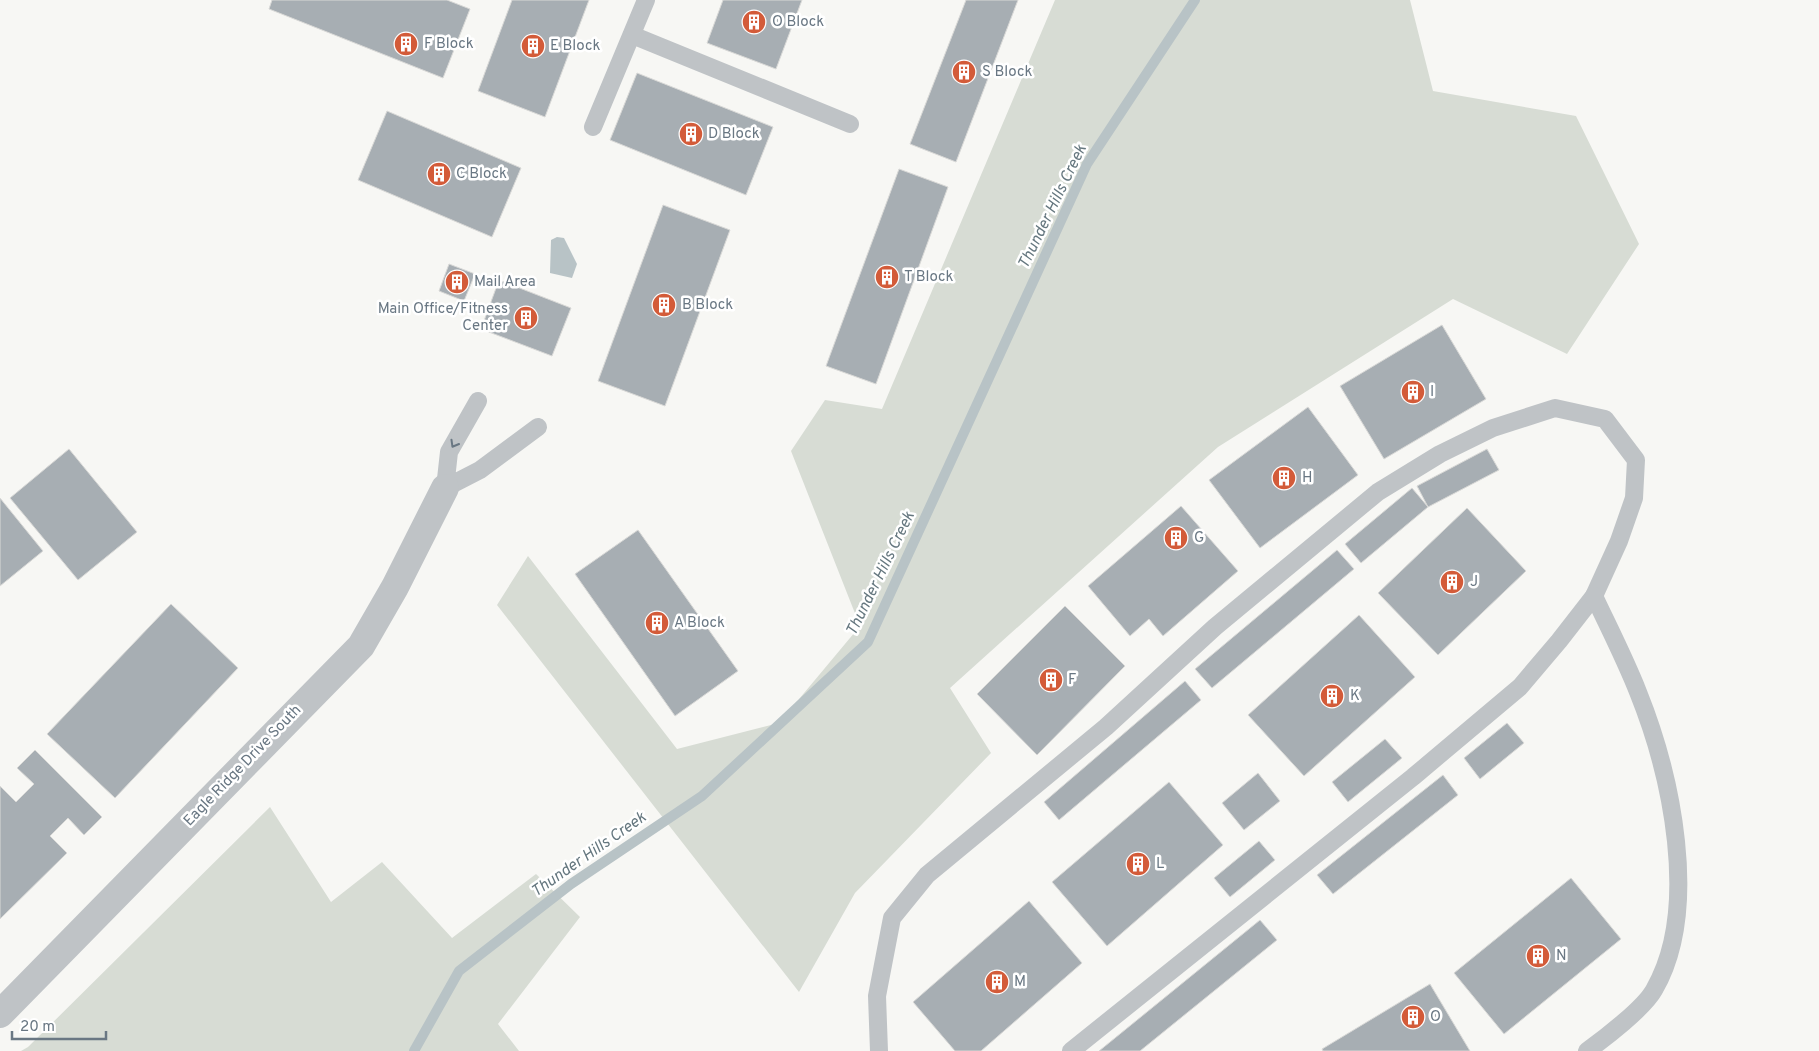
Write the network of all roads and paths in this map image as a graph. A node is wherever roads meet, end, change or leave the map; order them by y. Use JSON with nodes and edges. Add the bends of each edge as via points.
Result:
{"nodes":[{"id":1,"x":646,"y":0,"type":"edge"},
{"id":2,"x":632,"y":35,"type":"junction"},
{"id":3,"x":850,"y":124,"type":"dead end"},
{"id":4,"x":593,"y":127,"type":"dead end"},
{"id":5,"x":478,"y":401,"type":"dead end"},
{"id":6,"x":538,"y":426,"type":"dead end"},
{"id":7,"x":445,"y":488,"type":"junction"},
{"id":8,"x":1594,"y":596,"type":"junction"},
{"id":9,"x":0,"y":1014,"type":"edge"},
{"id":10,"x":879,"y":1051,"type":"edge"},
{"id":11,"x":1070,"y":1051,"type":"edge"},
{"id":12,"x":1587,"y":1051,"type":"edge"}],
"edges":[{"from":1,"to":2,"type":"lane"},
{"from":2,"to":3,"type":"lane"},
{"from":2,"to":4,"type":"lane"},
{"from":5,"to":7,"type":"lane","one_way":true,"via":[[449,452]]},
{"from":6,"to":7,"type":"lane","via":[[480,470]]},
{"from":7,"to":9,"type":"street","name":"Eagle Ridge Drive South","via":[[361,646]]},
{"from":8,"to":10,"type":"lane","via":[[1634,498],[1636,460],[1605,419],[1555,408],[1494,428],[1440,454],[1378,492],[1215,627],[1106,727],[927,875],[892,918],[877,996]]},
{"from":8,"to":11,"type":"lane","via":[[1520,687],[1413,777]]},
{"from":8,"to":12,"type":"lane","via":[[1639,693],[1659,759],[1676,830],[1680,884],[1674,942],[1654,991]]}]}
